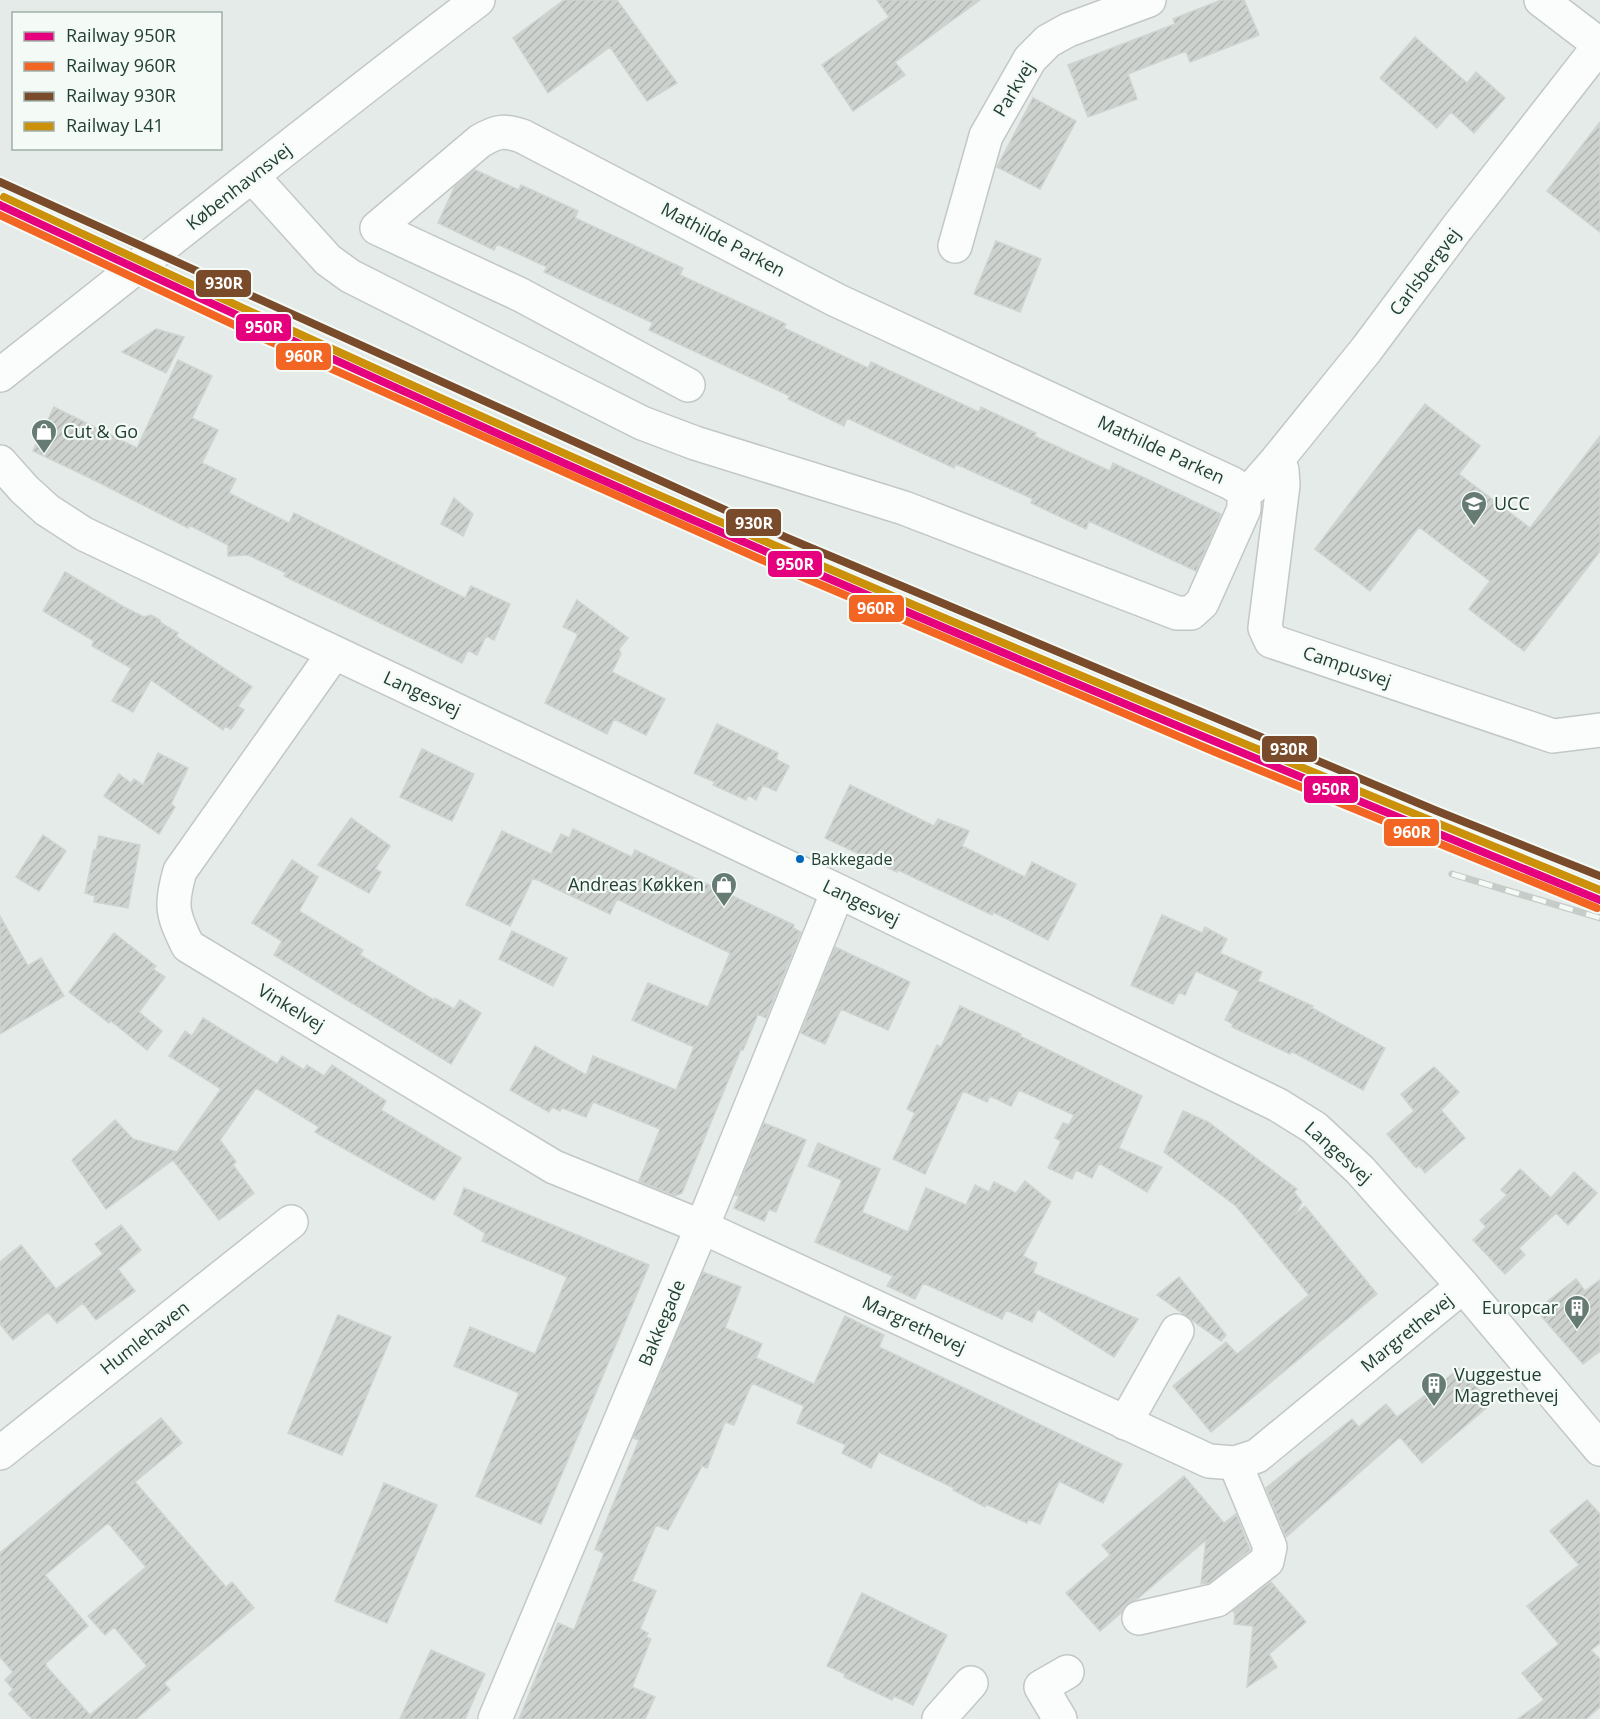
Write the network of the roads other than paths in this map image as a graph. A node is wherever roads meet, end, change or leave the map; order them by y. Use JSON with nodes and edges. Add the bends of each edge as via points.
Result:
{"nodes":[{"id":1,"x":478,"y":0,"type":"edge"},
{"id":2,"x":1149,"y":0,"type":"edge"},
{"id":3,"x":1541,"y":0,"type":"edge"},
{"id":4,"x":1600,"y":45,"type":"edge"},
{"id":5,"x":252,"y":176,"type":"junction"},
{"id":6,"x":955,"y":246,"type":"dead end"},
{"id":7,"x":0,"y":375,"type":"edge"},
{"id":8,"x":688,"y":385,"type":"dead end"},
{"id":9,"x":1277,"y":460,"type":"junction"},
{"id":10,"x":0,"y":462,"type":"edge"},
{"id":11,"x":1244,"y":494,"type":"junction"},
{"id":12,"x":334,"y":653,"type":"junction"},
{"id":13,"x":1600,"y":730,"type":"edge"},
{"id":14,"x":838,"y":891,"type":"junction"},
{"id":15,"x":291,"y":1222,"type":"dead end"},
{"id":16,"x":702,"y":1227,"type":"junction"},
{"id":17,"x":1463,"y":1287,"type":"junction"},
{"id":18,"x":1177,"y":1331,"type":"dead end"},
{"id":19,"x":1125,"y":1423,"type":"junction"},
{"id":20,"x":1600,"y":1449,"type":"edge"},
{"id":21,"x":0,"y":1453,"type":"edge"},
{"id":22,"x":1235,"y":1463,"type":"junction"},
{"id":23,"x":1139,"y":1617,"type":"dead end"},
{"id":24,"x":1067,"y":1672,"type":"dead end"},
{"id":25,"x":971,"y":1683,"type":"dead end"},
{"id":26,"x":495,"y":1719,"type":"edge"},
{"id":27,"x":939,"y":1719,"type":"edge"},
{"id":28,"x":1060,"y":1719,"type":"edge"}],
"edges":[{"from":1,"to":5,"type":"street","name":"Københavnsvej"},
{"from":2,"to":6,"type":"street","name":"Parkvej","via":[[1068,30],[1048,41],[1030,59],[986,136]]},
{"from":3,"to":4,"type":"street","name":"Carlsbergvej"},
{"from":4,"to":9,"type":"street","name":"Carlsbergvej"},
{"from":5,"to":7,"type":"street","name":"Københavnsvej"},
{"from":5,"to":11,"type":"street","name":"Mathilde Parken","via":[[328,260],[350,276],[642,423],[904,508],[1177,613],[1191,613],[1202,603],[1244,509]]},
{"from":8,"to":11,"type":"street","name":"Mathilde Parken","via":[[521,296],[377,228],[480,141],[507,131],[836,300],[1231,483]]},
{"from":9,"to":11,"type":"street","name":"Carlsbergvej"},
{"from":9,"to":13,"type":"street","name":"Campusvej","via":[[1283,485],[1265,628],[1271,641],[1553,736]]},
{"from":10,"to":12,"type":"street","name":"Langesvej","via":[[47,510],[84,534]]},
{"from":12,"to":14,"type":"street","name":"Langesvej"},
{"from":12,"to":16,"type":"street","name":"Vinkelvej","via":[[180,871],[173,897],[175,922],[188,946],[555,1167]]},
{"from":14,"to":16,"type":"street","name":"Bakkegade"},
{"from":14,"to":17,"type":"street","name":"Langesvej","via":[[1278,1105],[1315,1128],[1360,1170]]},
{"from":15,"to":21,"type":"street","name":"Humlehaven"},
{"from":16,"to":19,"type":"street","name":"Margrethevej"},
{"from":16,"to":26,"type":"street","name":"Bakkegade"},
{"from":17,"to":20,"type":"street","name":"Langesvej"},
{"from":17,"to":22,"type":"street","name":"Margrethevej","via":[[1257,1456]]},
{"from":18,"to":19,"type":"street"},
{"from":19,"to":22,"type":"street","name":"Margrethevej","via":[[1209,1461]]},
{"from":22,"to":23,"type":"street","via":[[1270,1547],[1267,1561],[1217,1600]]},
{"from":24,"to":28,"type":"street","via":[[1041,1687]]},
{"from":25,"to":27,"type":"street"}]}
